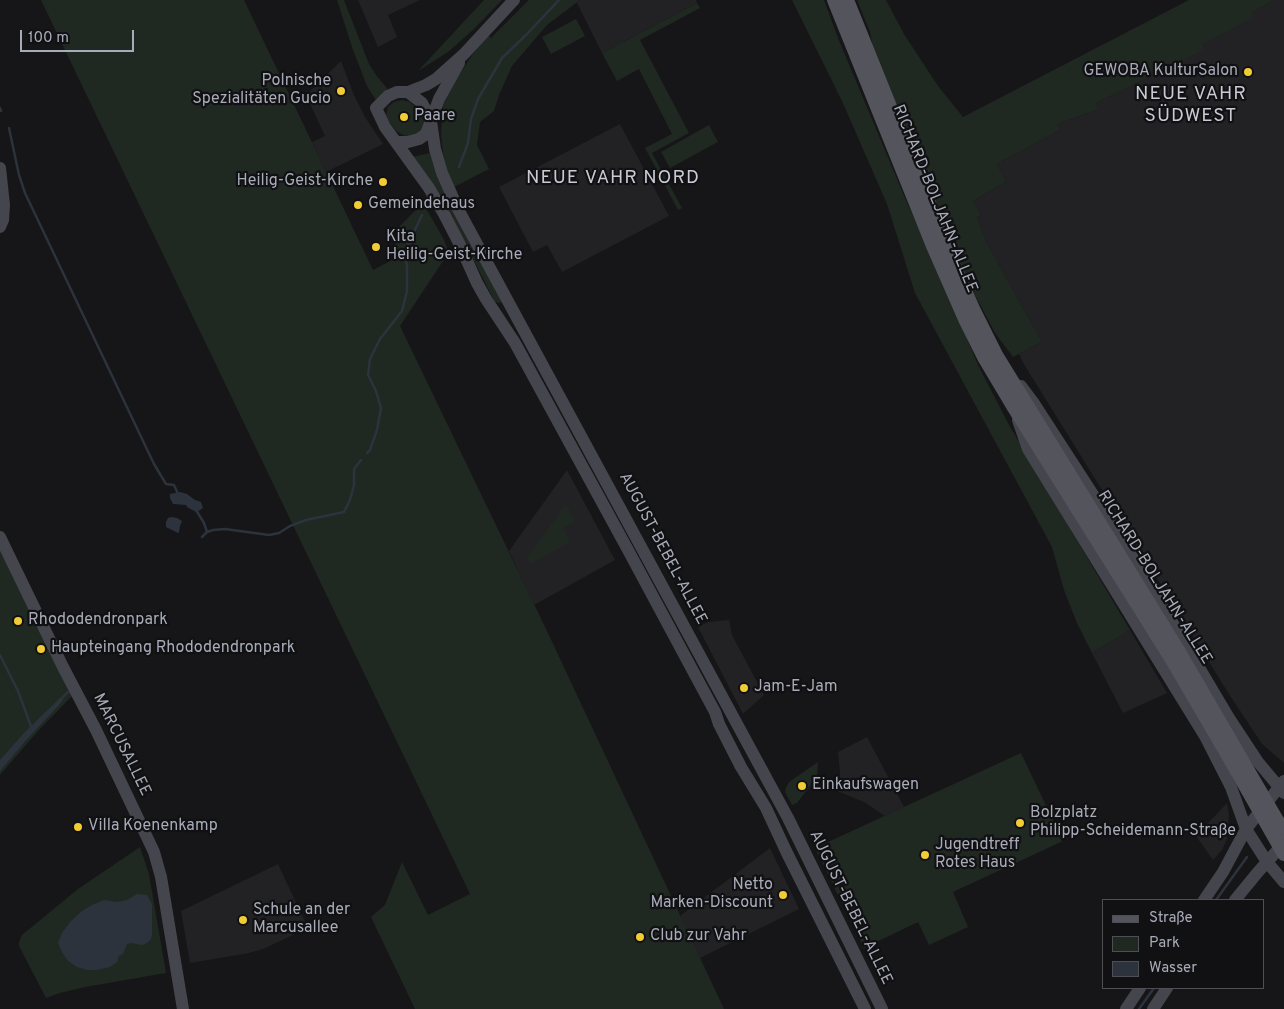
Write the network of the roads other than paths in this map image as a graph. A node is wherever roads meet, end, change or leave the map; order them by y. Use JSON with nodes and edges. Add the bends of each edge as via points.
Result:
{"nodes":[{"id":1,"x":514,"y":0,"type":"edge"},
{"id":2,"x":834,"y":0,"type":"edge"},
{"id":3,"x":847,"y":0,"type":"edge"},
{"id":4,"x":464,"y":54,"type":"junction"},
{"id":5,"x":408,"y":92,"type":"junction"},
{"id":6,"x":432,"y":121,"type":"junction"},
{"id":7,"x":397,"y":142,"type":"junction"},
{"id":8,"x":0,"y":168,"type":"edge"},
{"id":9,"x":0,"y":227,"type":"edge"},
{"id":10,"x":996,"y":355,"type":"junction"},
{"id":11,"x":1013,"y":406,"type":"junction"},
{"id":12,"x":0,"y":537,"type":"edge"},
{"id":13,"x":1175,"y":655,"type":"junction"},
{"id":14,"x":1282,"y":787,"type":"edge"},
{"id":15,"x":1278,"y":828,"type":"edge"},
{"id":16,"x":1246,"y":829,"type":"junction"},
{"id":17,"x":1284,"y":843,"type":"edge"},
{"id":18,"x":1284,"y":854,"type":"edge"},
{"id":19,"x":1267,"y":862,"type":"junction"},
{"id":20,"x":1284,"y":882,"type":"edge"},
{"id":21,"x":1205,"y":899,"type":"edge"},
{"id":22,"x":1236,"y":899,"type":"edge"},
{"id":23,"x":1139,"y":989,"type":"edge"},
{"id":24,"x":1167,"y":989,"type":"edge"},
{"id":25,"x":183,"y":1009,"type":"edge"},
{"id":26,"x":865,"y":1009,"type":"edge"},
{"id":27,"x":882,"y":1009,"type":"edge"},
{"id":28,"x":1126,"y":1009,"type":"edge"},
{"id":29,"x":1153,"y":1009,"type":"edge"}],
"edges":[{"from":1,"to":4,"type":"street"},
{"from":2,"to":11,"type":"main road","name":"RICHARD-BOLJAHN-ALLEE","via":[[965,319]]},
{"from":3,"to":10,"type":"main road","name":"RICHARD-BOLJAHN-ALLEE","via":[[956,270]]},
{"from":4,"to":5,"type":"street","via":[[436,78]]},
{"from":4,"to":6,"type":"street","via":[[439,99]]},
{"from":5,"to":6,"type":"street","name":"AUGUST-BEBEL-ALLEE","via":[[422,103]]},
{"from":5,"to":7,"type":"street","name":"AUGUST-BEBEL-ALLEE","via":[[388,96],[376,108]]},
{"from":6,"to":7,"type":"street","via":[[426,134],[419,139]]},
{"from":6,"to":27,"type":"street","name":"AUGUST-BEBEL-ALLEE","via":[[442,173],[458,209],[788,818]]},
{"from":7,"to":26,"type":"street","name":"AUGUST-BEBEL-ALLEE","via":[[444,214],[486,299],[515,343],[624,542],[741,767],[762,800]]},
{"from":8,"to":9,"type":"street","via":[[4,205]]},
{"from":10,"to":13,"type":"main road","name":"RICHARD-BOLJAHN-ALLEE"},
{"from":10,"to":14,"type":"street","name":"RICHARD-BOLJAHN-ALLEE","via":[[1034,402],[1258,762]]},
{"from":11,"to":13,"type":"main road","name":"RICHARD-BOLJAHN-ALLEE"},
{"from":11,"to":16,"type":"street","name":"RICHARD-BOLJAHN-ALLEE","via":[[1028,449],[1205,736],[1231,787]]},
{"from":12,"to":25,"type":"street","name":"MARCUSALLEE","via":[[154,852]]},
{"from":13,"to":15,"type":"main road","name":"RICHARD-BOLJAHN-ALLEE","bridge":true},
{"from":14,"to":16,"type":"street"},
{"from":15,"to":18,"type":"main road","name":"RICHARD-BOLJAHN-ALLEE","bridge":true},
{"from":16,"to":19,"type":"street","name":"RICHARD-BOLJAHN-ALLEE"},
{"from":16,"to":21,"type":"street"},
{"from":17,"to":19,"type":"street"},
{"from":19,"to":20,"type":"street","name":"RICHARD-BOLJAHN-ALLEE"},
{"from":19,"to":22,"type":"street"},
{"from":23,"to":28,"type":"street"},
{"from":24,"to":29,"type":"street"}]}
